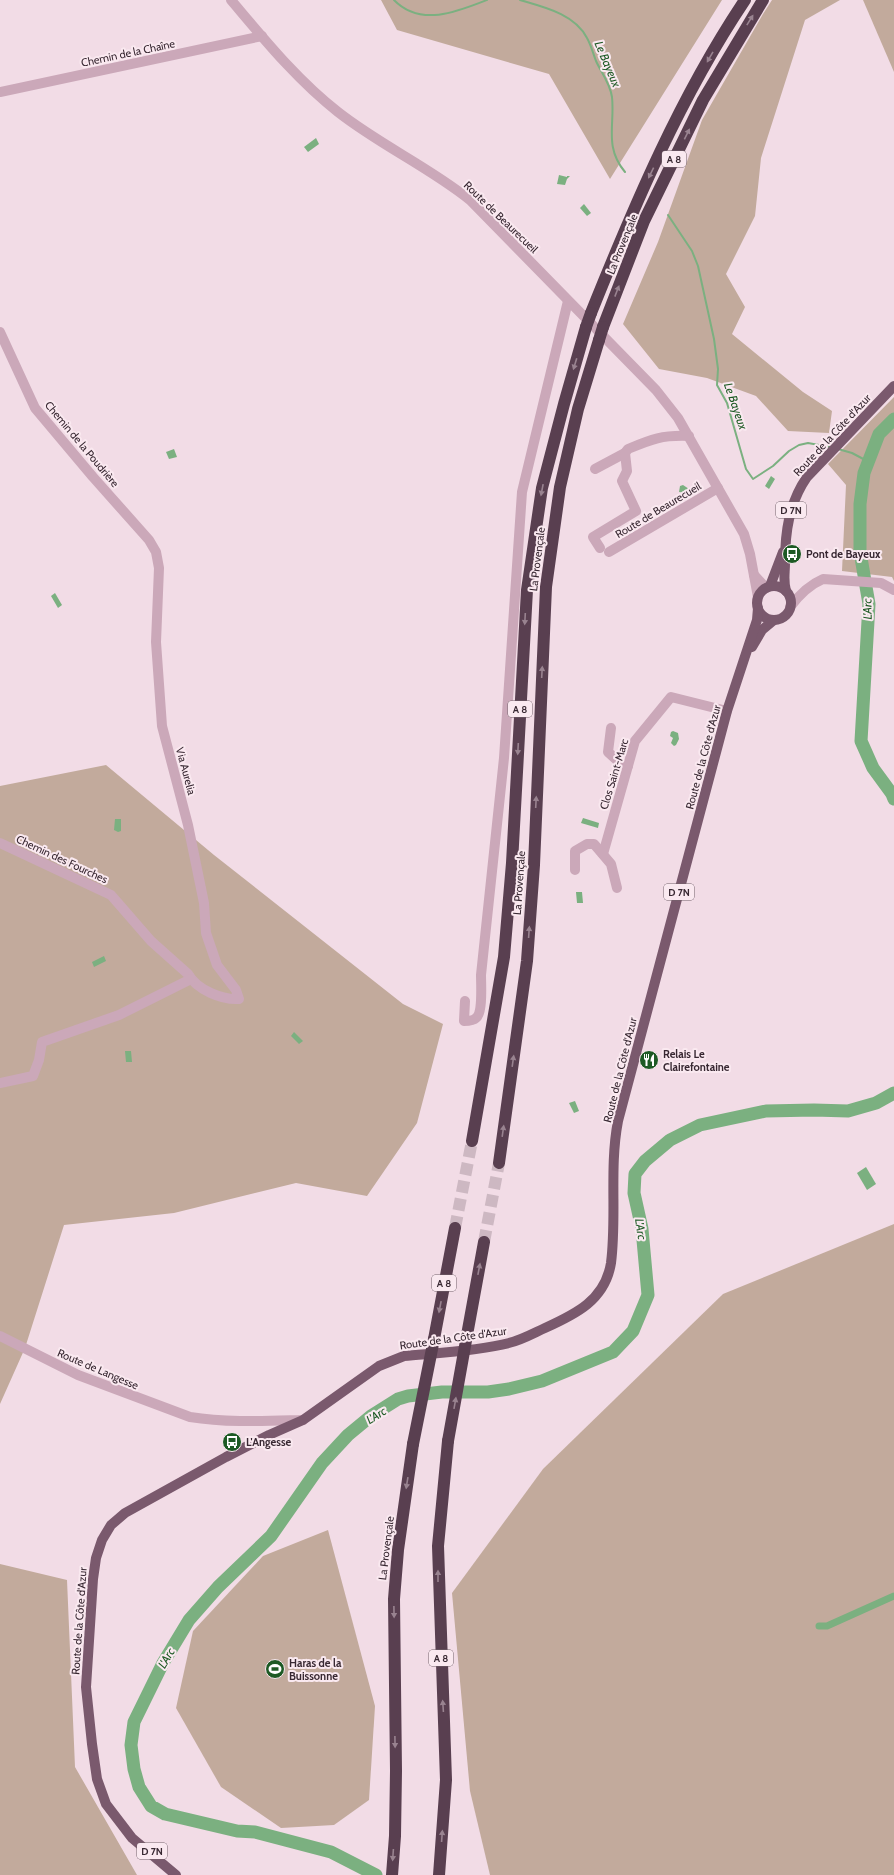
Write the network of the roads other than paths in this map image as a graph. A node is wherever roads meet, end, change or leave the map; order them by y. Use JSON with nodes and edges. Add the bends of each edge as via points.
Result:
{"nodes":[{"id":1,"x":231,"y":0,"type":"edge"},
{"id":2,"x":745,"y":0,"type":"edge"},
{"id":3,"x":763,"y":0,"type":"edge"},
{"id":4,"x":262,"y":36,"type":"junction"},
{"id":5,"x":0,"y":92,"type":"edge"},
{"id":6,"x":568,"y":301,"type":"junction"},
{"id":7,"x":0,"y":332,"type":"edge"},
{"id":8,"x":894,"y":386,"type":"edge"},
{"id":9,"x":689,"y":436,"type":"junction"},
{"id":10,"x":625,"y":453,"type":"junction"},
{"id":11,"x":595,"y":469,"type":"dead end"},
{"id":12,"x":718,"y":488,"type":"junction"},
{"id":13,"x":149,"y":540,"type":"joint"},
{"id":14,"x":784,"y":550,"type":"junction"},
{"id":15,"x":754,"y":575,"type":"junction"},
{"id":16,"x":768,"y":587,"type":"junction"},
{"id":17,"x":894,"y":590,"type":"edge"},
{"id":18,"x":788,"y":593,"type":"junction"},
{"id":19,"x":800,"y":594,"type":"junction"},
{"id":20,"x":758,"y":597,"type":"junction"},
{"id":21,"x":758,"y":608,"type":"junction"},
{"id":22,"x":790,"y":608,"type":"junction"},
{"id":23,"x":774,"y":620,"type":"junction"},
{"id":24,"x":741,"y":664,"type":"junction"},
{"id":25,"x":727,"y":711,"type":"junction"},
{"id":26,"x":611,"y":728,"type":"dead end"},
{"id":27,"x":628,"y":766,"type":"junction"},
{"id":28,"x":0,"y":843,"type":"edge"},
{"id":29,"x":603,"y":854,"type":"junction"},
{"id":30,"x":575,"y":870,"type":"dead end"},
{"id":31,"x":617,"y":888,"type":"dead end"},
{"id":32,"x":191,"y":979,"type":"junction"},
{"id":33,"x":239,"y":999,"type":"joint"},
{"id":34,"x":465,"y":1001,"type":"dead end"},
{"id":35,"x":0,"y":1083,"type":"edge"},
{"id":36,"x":472,"y":1141,"type":"tunnel mouth"},
{"id":37,"x":499,"y":1163,"type":"tunnel mouth"},
{"id":38,"x":455,"y":1228,"type":"tunnel mouth"},
{"id":39,"x":484,"y":1242,"type":"tunnel mouth"},
{"id":40,"x":0,"y":1336,"type":"edge"},
{"id":41,"x":304,"y":1420,"type":"junction"},
{"id":42,"x":121,"y":1826,"type":"junction"},
{"id":43,"x":176,"y":1875,"type":"edge"},
{"id":44,"x":183,"y":1875,"type":"edge"},
{"id":45,"x":392,"y":1875,"type":"edge"},
{"id":46,"x":439,"y":1875,"type":"edge"}],
"edges":[{"from":1,"to":4,"type":"street","name":"Route de Beaurecueil"},
{"from":2,"to":36,"type":"highway","name":"La Provençale","number":"A 8","one_way":true,"bridge":true,"via":[[690,92],[632,212],[586,327],[542,488],[527,590],[512,863],[504,957]]},
{"from":37,"to":3,"type":"highway","name":"La Provençale","number":"A 8","one_way":true,"bridge":true,"via":[[527,961],[534,865],[546,586],[560,487],[578,409],[603,327],[644,221],[703,100]]},
{"from":4,"to":5,"type":"street","name":"Chemin de la Chaîne"},
{"from":4,"to":6,"type":"street","name":"Route de Beaurecueil","via":[[301,80],[338,113],[445,181],[470,200]]},
{"from":6,"to":9,"type":"street","name":"Route de Beaurecueil","via":[[656,390]]},
{"from":6,"to":34,"type":"street","via":[[522,492],[504,758],[481,975],[481,1005],[476,1019],[464,1021]]},
{"from":7,"to":13,"type":"street","name":"Chemin de la Poudrière","via":[[36,408]]},
{"from":8,"to":14,"type":"main road","name":"Route de la Côte d'Azur","number":"D 7N","via":[[807,477],[794,499]]},
{"from":9,"to":10,"type":"street","via":[[670,435],[655,438],[628,449]]},
{"from":9,"to":12,"type":"street","name":"Route de Beaurecueil"},
{"from":10,"to":11,"type":"street"},
{"from":10,"to":12,"type":"street","name":"Route de Beaurecueil","via":[[627,471],[622,481],[636,511],[593,537],[605,550]]},
{"from":12,"to":15,"type":"street","name":"Route de Beaurecueil","via":[[748,543]]},
{"from":13,"to":33,"type":"street","name":"Via Aurelia","via":[[156,552],[159,568],[156,642],[162,726],[188,825],[204,903],[206,933],[217,965],[236,990]]},
{"from":14,"to":16,"type":"main road","name":"Route de la Côte d'Azur","number":"D 7N"},
{"from":14,"to":18,"type":"main road","name":"Route de la Côte d'Azur","number":"D 7N","via":[[783,576]]},
{"from":15,"to":16,"type":"street"},
{"from":15,"to":20,"type":"street","name":"Route de Beaurecueil"},
{"from":16,"to":18,"type":"main road","via":[[777,586]]},
{"from":16,"to":20,"type":"main road"},
{"from":17,"to":19,"type":"street","via":[[882,583],[831,578],[817,581]]},
{"from":18,"to":19,"type":"street"},
{"from":18,"to":22,"type":"main road"},
{"from":19,"to":22,"type":"street"},
{"from":20,"to":21,"type":"main road"},
{"from":21,"to":23,"type":"main road","via":[[764,616]]},
{"from":21,"to":24,"type":"main road","name":"Route de la Côte d'Azur","number":"D 7N","via":[[757,620]]},
{"from":22,"to":23,"type":"main road","via":[[783,617]]},
{"from":23,"to":24,"type":"main road","name":"Route de la Côte d'Azur","number":"D 7N","via":[[762,630]]},
{"from":24,"to":25,"type":"main road","name":"Route de la Côte d'Azur","number":"D 7N"},
{"from":25,"to":27,"type":"street","name":"Clos Saint-Marc","via":[[671,697],[635,741]]},
{"from":25,"to":41,"type":"main road","name":"Route de la Côte d'Azur","number":"D 7N","via":[[618,1121],[614,1159],[612,1251],[609,1274],[604,1285],[595,1298],[583,1308],[521,1339],[496,1346],[404,1356],[390,1360]]},
{"from":26,"to":27,"type":"street","via":[[608,752],[620,763]]},
{"from":27,"to":29,"type":"street","name":"Clos Saint-Marc"},
{"from":28,"to":32,"type":"street","name":"Chemin des Fourches","via":[[111,895],[152,942]]},
{"from":29,"to":30,"type":"street","via":[[594,844],[578,848],[575,851]]},
{"from":29,"to":31,"type":"street","via":[[611,864]]},
{"from":32,"to":33,"type":"street","name":"Chemin des Fourches","via":[[228,1000]]},
{"from":32,"to":35,"type":"street","via":[[119,1015],[42,1042],[33,1076]]},
{"from":38,"to":45,"type":"highway","name":"La Provençale","number":"A 8","one_way":true,"bridge":true,"via":[[413,1444],[398,1550],[394,1598],[396,1771]]},
{"from":46,"to":39,"type":"highway","number":"A 8","one_way":true,"bridge":true,"via":[[446,1780],[438,1546],[448,1441]]},
{"from":40,"to":41,"type":"street","name":"Route de Langesse","via":[[78,1375],[190,1417],[257,1421]]},
{"from":41,"to":42,"type":"main road","name":"Route de la Côte d'Azur","number":"D 7N","via":[[226,1457],[125,1513],[111,1525],[102,1540],[93,1579],[86,1687],[97,1779],[106,1804]]},
{"from":42,"to":43,"type":"main road","number":"D 7N"},
{"from":42,"to":44,"type":"main road","number":"D 7N"}]}
